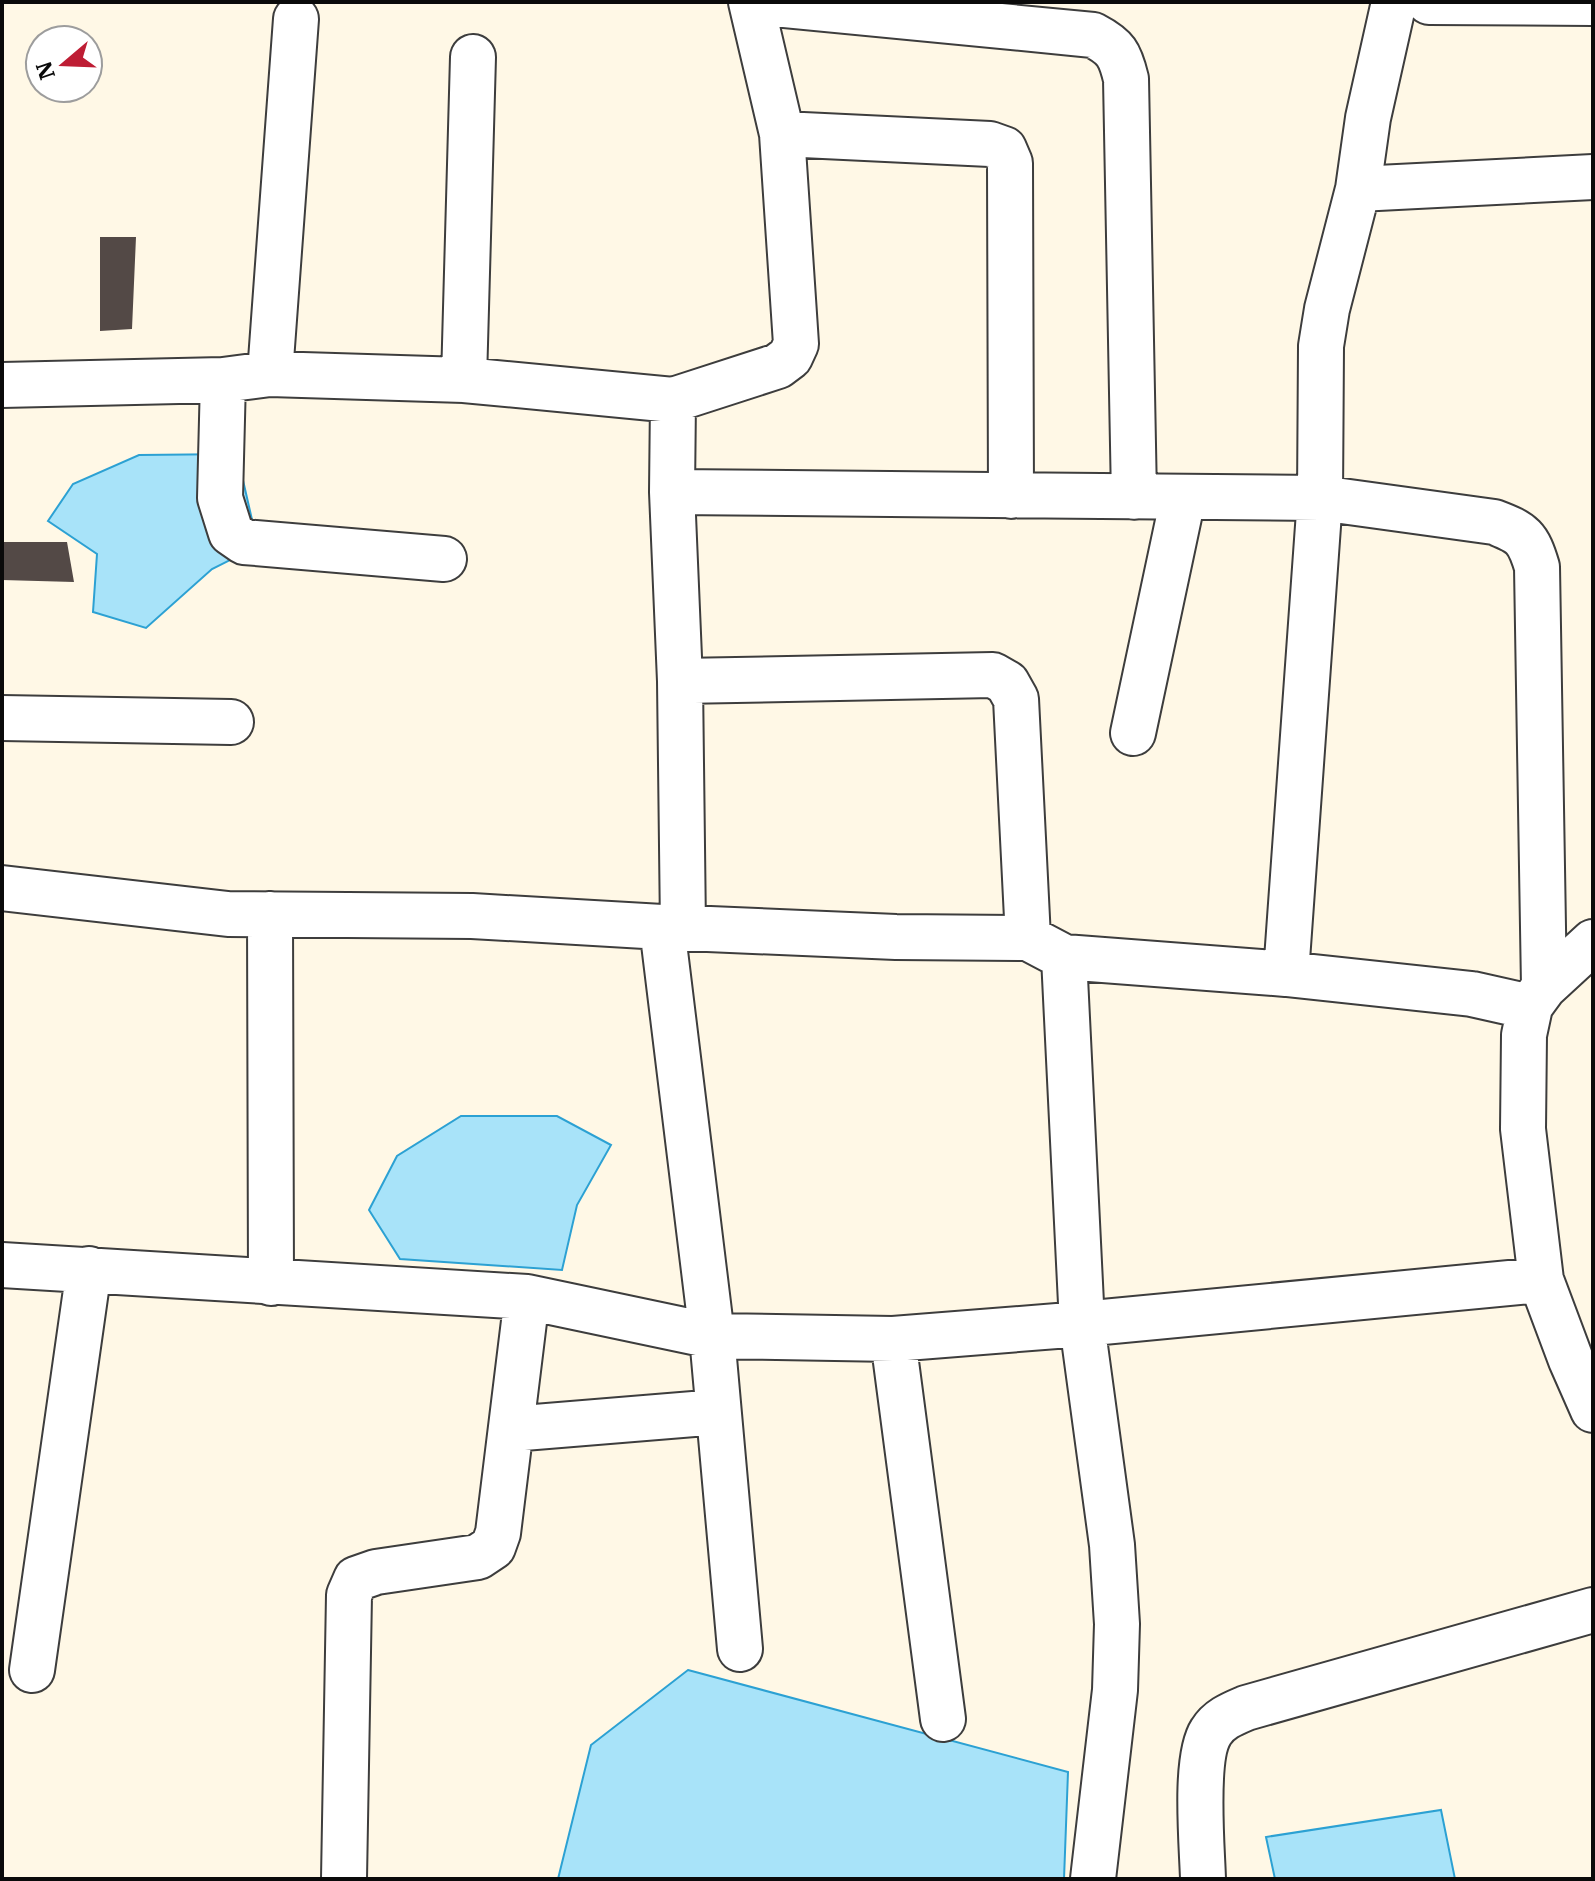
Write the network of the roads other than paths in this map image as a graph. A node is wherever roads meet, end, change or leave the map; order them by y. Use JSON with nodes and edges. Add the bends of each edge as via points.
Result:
{"nodes":[{"id":1,"x":752,"y":2,"type":"edge"},
{"id":2,"x":1394,"y":2,"type":"edge"},
{"id":3,"x":1429,"y":2,"type":"edge"},
{"id":4,"x":1593,"y":3,"type":"edge"},
{"id":5,"x":296,"y":19,"type":"dead end"},
{"id":6,"x":473,"y":57,"type":"dead end"},
{"id":7,"x":782,"y":134,"type":"junction"},
{"id":8,"x":1593,"y":177,"type":"edge"},
{"id":9,"x":1358,"y":189,"type":"junction"},
{"id":10,"x":270,"y":374,"type":"junction"},
{"id":11,"x":223,"y":380,"type":"junction"},
{"id":12,"x":464,"y":380,"type":"junction"},
{"id":13,"x":2,"y":385,"type":"edge"},
{"id":14,"x":673,"y":400,"type":"junction"},
{"id":15,"x":672,"y":492,"type":"junction"},
{"id":16,"x":1011,"y":496,"type":"junction"},
{"id":17,"x":1134,"y":497,"type":"junction"},
{"id":18,"x":1183,"y":498,"type":"junction"},
{"id":19,"x":1320,"y":498,"type":"junction"},
{"id":20,"x":444,"y":559,"type":"dead end"},
{"id":21,"x":680,"y":681,"type":"junction"},
{"id":22,"x":2,"y":718,"type":"edge"},
{"id":23,"x":231,"y":722,"type":"dead end"},
{"id":24,"x":1133,"y":733,"type":"dead end"},
{"id":25,"x":2,"y":888,"type":"edge"},
{"id":26,"x":270,"y":914,"type":"junction"},
{"id":27,"x":672,"y":928,"type":"junction"},
{"id":28,"x":1593,"y":942,"type":"edge"},
{"id":29,"x":1046,"y":948,"type":"junction"},
{"id":30,"x":1286,"y":974,"type":"junction"},
{"id":31,"x":1537,"y":997,"type":"junction"},
{"id":32,"x":2,"y":1265,"type":"edge"},
{"id":33,"x":89,"y":1269,"type":"junction"},
{"id":34,"x":1541,"y":1280,"type":"junction"},
{"id":35,"x":271,"y":1283,"type":"junction"},
{"id":36,"x":527,"y":1297,"type":"junction"},
{"id":37,"x":1082,"y":1324,"type":"junction"},
{"id":38,"x":712,"y":1336,"type":"junction"},
{"id":39,"x":893,"y":1339,"type":"junction"},
{"id":40,"x":1593,"y":1409,"type":"edge"},
{"id":41,"x":718,"y":1412,"type":"junction"},
{"id":42,"x":511,"y":1429,"type":"junction"},
{"id":43,"x":1593,"y":1610,"type":"edge"},
{"id":44,"x":740,"y":1649,"type":"dead end"},
{"id":45,"x":32,"y":1670,"type":"dead end"},
{"id":46,"x":943,"y":1719,"type":"dead end"},
{"id":47,"x":344,"y":1879,"type":"edge"},
{"id":48,"x":1093,"y":1879,"type":"edge"},
{"id":49,"x":1203,"y":1879,"type":"edge"}],
"edges":[{"from":1,"to":7,"type":"street"},
{"from":1,"to":17,"type":"street","via":[[1093,35],[1120,57],[1126,79]]},
{"from":2,"to":9,"type":"street"},
{"from":3,"to":4,"type":"street"},
{"from":5,"to":10,"type":"street"},
{"from":6,"to":12,"type":"street"},
{"from":7,"to":14,"type":"street","via":[[796,344],[778,366]]},
{"from":7,"to":16,"type":"street","via":[[990,144],[1004,149],[1010,163]]},
{"from":8,"to":9,"type":"street"},
{"from":9,"to":19,"type":"street","via":[[1321,346]]},
{"from":10,"to":11,"type":"street"},
{"from":10,"to":12,"type":"street"},
{"from":11,"to":13,"type":"street"},
{"from":11,"to":20,"type":"street","via":[[220,498],[231,533],[244,542]]},
{"from":12,"to":14,"type":"street"},
{"from":14,"to":15,"type":"street"},
{"from":15,"to":16,"type":"street"},
{"from":15,"to":21,"type":"street"},
{"from":16,"to":17,"type":"street"},
{"from":17,"to":18,"type":"street"},
{"from":18,"to":19,"type":"street"},
{"from":18,"to":24,"type":"street"},
{"from":19,"to":30,"type":"street"},
{"from":19,"to":31,"type":"street","via":[[1494,522],[1518,531],[1530,544],[1537,567]]},
{"from":21,"to":27,"type":"street"},
{"from":21,"to":29,"type":"street","via":[[993,675],[1007,683],[1016,699]]},
{"from":22,"to":23,"type":"street"},
{"from":25,"to":26,"type":"street","via":[[195,912]]},
{"from":26,"to":27,"type":"street","via":[[472,916]]},
{"from":26,"to":35,"type":"street"},
{"from":27,"to":29,"type":"street"},
{"from":27,"to":38,"type":"street"},
{"from":28,"to":31,"type":"street"},
{"from":29,"to":30,"type":"street"},
{"from":29,"to":37,"type":"street"},
{"from":30,"to":31,"type":"street"},
{"from":31,"to":34,"type":"street","via":[[1524,1035],[1523,1129]]},
{"from":32,"to":33,"type":"street"},
{"from":33,"to":35,"type":"street"},
{"from":33,"to":45,"type":"street"},
{"from":34,"to":37,"type":"street"},
{"from":34,"to":40,"type":"street"},
{"from":35,"to":36,"type":"street"},
{"from":36,"to":38,"type":"street"},
{"from":36,"to":42,"type":"street"},
{"from":37,"to":39,"type":"street"},
{"from":37,"to":48,"type":"street","via":[[1112,1545],[1117,1624],[1115,1690]]},
{"from":38,"to":39,"type":"street"},
{"from":38,"to":41,"type":"street"},
{"from":39,"to":46,"type":"street"},
{"from":41,"to":42,"type":"street"},
{"from":41,"to":44,"type":"street"},
{"from":42,"to":47,"type":"street","via":[[493,1547],[478,1557],[376,1572],[356,1579],[349,1595]]},
{"from":43,"to":49,"type":"street","via":[[1224,1718],[1210,1733],[1201,1758]]}]}
